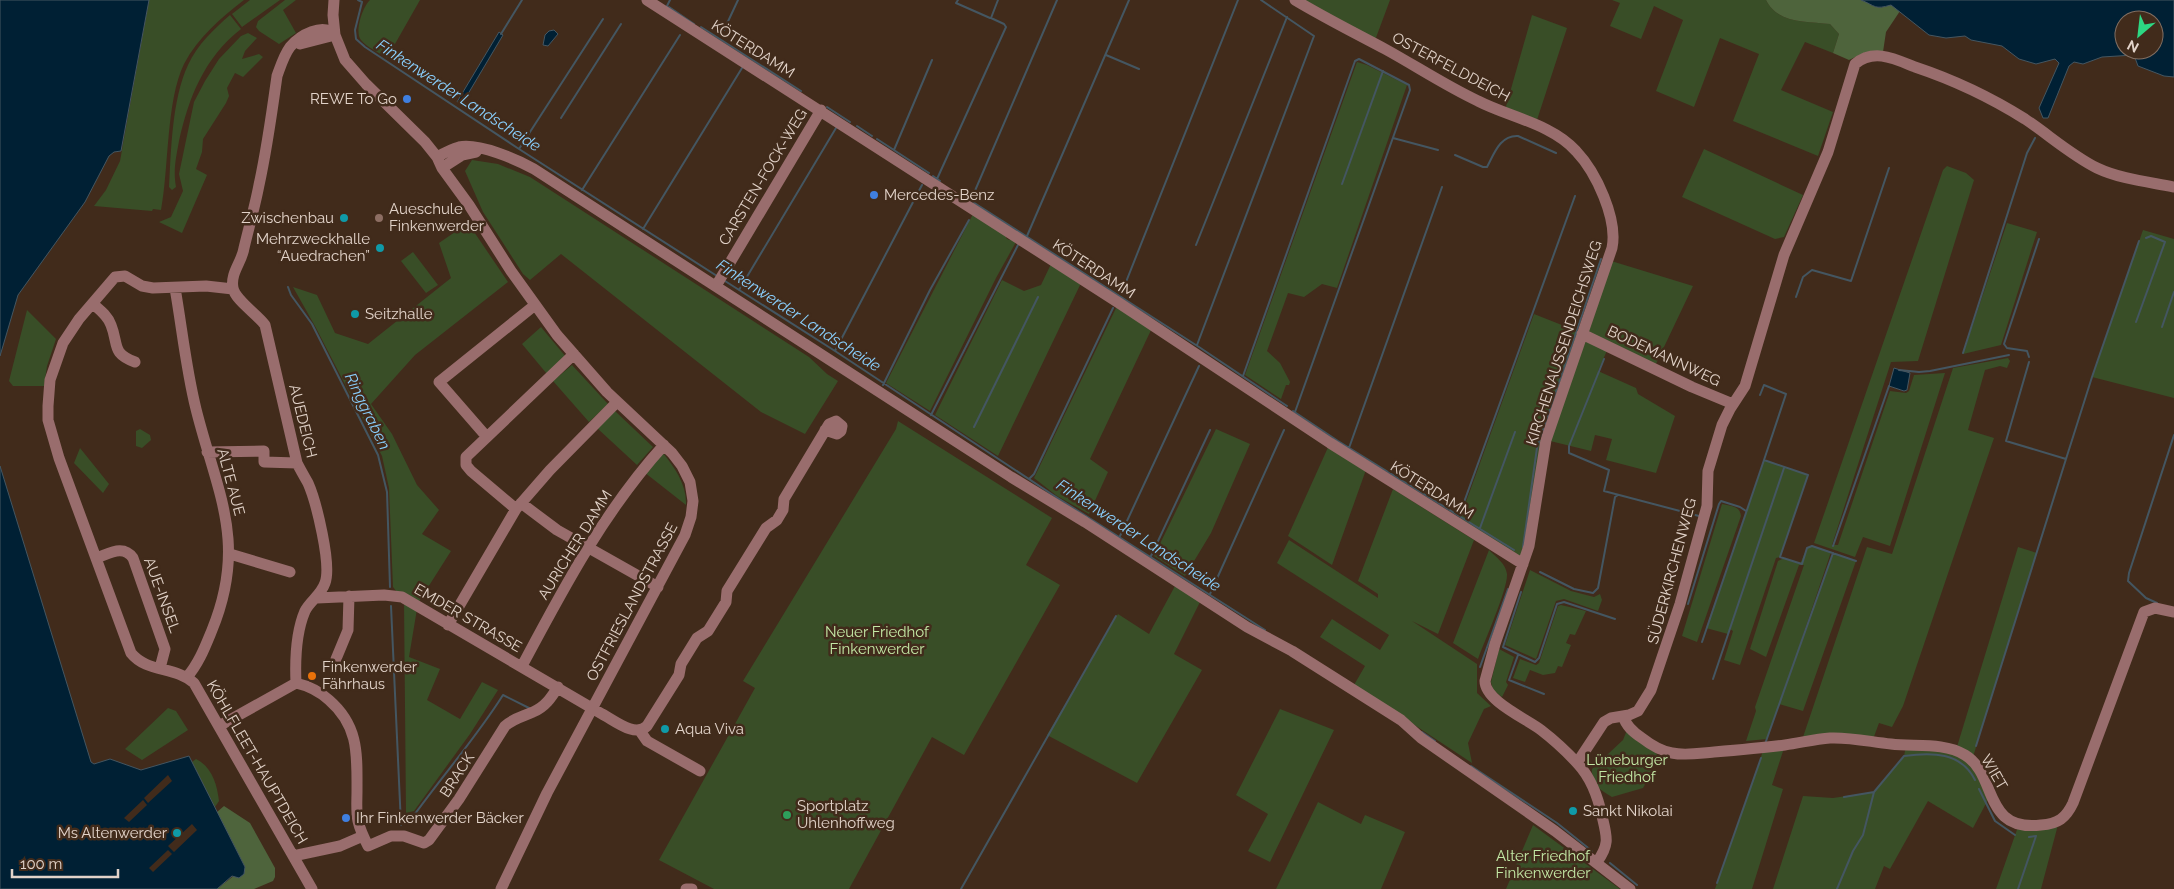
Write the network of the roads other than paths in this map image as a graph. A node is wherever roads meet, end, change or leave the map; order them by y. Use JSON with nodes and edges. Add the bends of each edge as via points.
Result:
{"nodes":[{"id":1,"x":647,"y":0,"type":"edge"},
{"id":2,"x":1295,"y":0,"type":"edge"},
{"id":3,"x":334,"y":2,"type":"edge"},
{"id":4,"x":313,"y":32,"type":"junction"},
{"id":5,"x":335,"y":35,"type":"junction"},
{"id":6,"x":286,"y":54,"type":"junction"},
{"id":7,"x":821,"y":110,"type":"junction"},
{"id":8,"x":495,"y":153,"type":"junction"},
{"id":9,"x":437,"y":157,"type":"junction"},
{"id":10,"x":448,"y":164,"type":"junction"},
{"id":11,"x":2174,"y":187,"type":"edge"},
{"id":12,"x":1601,"y":193,"type":"joint"},
{"id":13,"x":469,"y":205,"type":"junction"},
{"id":14,"x":719,"y":281,"type":"junction"},
{"id":15,"x":175,"y":288,"type":"junction"},
{"id":16,"x":233,"y":289,"type":"junction"},
{"id":17,"x":93,"y":304,"type":"junction"},
{"id":18,"x":535,"y":305,"type":"junction"},
{"id":19,"x":1582,"y":334,"type":"junction"},
{"id":20,"x":574,"y":354,"type":"junction"},
{"id":21,"x":135,"y":362,"type":"dead end"},
{"id":22,"x":617,"y":402,"type":"junction"},
{"id":23,"x":1733,"y":404,"type":"junction"},
{"id":24,"x":825,"y":430,"type":"dead end"},
{"id":25,"x":486,"y":436,"type":"junction"},
{"id":26,"x":664,"y":445,"type":"junction"},
{"id":27,"x":207,"y":452,"type":"junction"},
{"id":28,"x":297,"y":463,"type":"junction"},
{"id":29,"x":518,"y":506,"type":"junction"},
{"id":30,"x":588,"y":548,"type":"junction"},
{"id":31,"x":230,"y":554,"type":"junction"},
{"id":32,"x":96,"y":558,"type":"junction"},
{"id":33,"x":1522,"y":564,"type":"junction"},
{"id":34,"x":290,"y":572,"type":"dead end"},
{"id":35,"x":658,"y":587,"type":"junction"},
{"id":36,"x":349,"y":596,"type":"junction"},
{"id":37,"x":317,"y":598,"type":"junction"},
{"id":38,"x":2174,"y":612,"type":"edge"},
{"id":39,"x":448,"y":625,"type":"junction"},
{"id":40,"x":336,"y":659,"type":"dead end"},
{"id":41,"x":522,"y":666,"type":"junction"},
{"id":42,"x":160,"y":668,"type":"junction"},
{"id":43,"x":187,"y":677,"type":"junction"},
{"id":44,"x":296,"y":683,"type":"junction"},
{"id":45,"x":558,"y":688,"type":"junction"},
{"id":46,"x":593,"y":707,"type":"junction"},
{"id":47,"x":1623,"y":716,"type":"junction"},
{"id":48,"x":219,"y":726,"type":"junction"},
{"id":49,"x":640,"y":731,"type":"junction"},
{"id":50,"x":1577,"y":763,"type":"junction"},
{"id":51,"x":700,"y":771,"type":"dead end"},
{"id":52,"x":366,"y":841,"type":"junction"},
{"id":53,"x":293,"y":856,"type":"junction"},
{"id":54,"x":1597,"y":862,"type":"junction"},
{"id":55,"x":312,"y":889,"type":"edge"},
{"id":56,"x":501,"y":889,"type":"edge"},
{"id":57,"x":686,"y":889,"type":"edge"},
{"id":58,"x":692,"y":889,"type":"edge"},
{"id":59,"x":1630,"y":889,"type":"edge"}],
"edges":[{"from":1,"to":7,"type":"street","name":"KÖTERDAMM"},
{"from":2,"to":12,"type":"street","name":"OSTERFELDDEICH","via":[[1329,22],[1374,43],[1478,101],[1548,131],[1584,160]]},
{"from":3,"to":4,"type":"street"},
{"from":3,"to":5,"type":"street","name":"OSTFRIESLANDSTRASSE"},
{"from":4,"to":5,"type":"street","via":[[325,29]]},
{"from":4,"to":6,"type":"street","via":[[294,43]]},
{"from":5,"to":6,"type":"street","via":[[303,43]]},
{"from":5,"to":9,"type":"street","name":"OSTFRIESLANDSTRASSE","via":[[345,60]]},
{"from":6,"to":16,"type":"street","via":[[278,76],[259,186],[244,250],[235,269]]},
{"from":7,"to":14,"type":"street","name":"CARSTEN-FOCK-WEG"},
{"from":7,"to":33,"type":"street","name":"KÖTERDAMM","via":[[1330,444]]},
{"from":8,"to":9,"type":"street","via":[[464,146]]},
{"from":8,"to":10,"type":"street","via":[[464,154]]},
{"from":8,"to":14,"type":"street","via":[[534,169]]},
{"from":9,"to":10,"type":"street","name":"OSTFRIESLANDSTRASSE"},
{"from":9,"to":13,"type":"street","name":"OSTFRIESLANDSTRASSE"},
{"from":10,"to":13,"type":"street","name":"OSTFRIESLANDSTRASSE"},
{"from":11,"to":23,"type":"street","name":"SÜDERKIRCHENWEG","via":[[2098,169],[2026,120],[1946,78],[1893,59],[1870,56],[1860,60],[1852,71],[1828,152],[1789,242],[1745,386]]},
{"from":12,"to":19,"type":"street","name":"KIRCHENAUSSENDEICHSWEG","via":[[1611,217],[1614,238]]},
{"from":13,"to":18,"type":"street","name":"OSTFRIESLANDSTRASSE"},
{"from":14,"to":54,"type":"street","via":[[1011,477],[1401,720],[1421,738]]},
{"from":15,"to":16,"type":"street","via":[[206,286]]},
{"from":15,"to":17,"type":"street","via":[[147,288],[119,276],[109,282]]},
{"from":15,"to":27,"type":"street","name":"ALTE AUE","via":[[193,394]]},
{"from":16,"to":28,"type":"street","name":"AUEDEICH","via":[[265,325]]},
{"from":17,"to":21,"type":"street","via":[[111,323],[117,351]]},
{"from":17,"to":32,"type":"street","via":[[63,343],[50,380],[48,420]]},
{"from":18,"to":20,"type":"street","name":"OSTFRIESLANDSTRASSE"},
{"from":18,"to":25,"type":"street","via":[[439,382]]},
{"from":19,"to":23,"type":"street","name":"BODEMANNWEG"},
{"from":19,"to":33,"type":"street","name":"KIRCHENAUSSENDEICHSWEG","via":[[1546,440],[1530,546]]},
{"from":20,"to":22,"type":"street","name":"OSTFRIESLANDSTRASSE"},
{"from":20,"to":25,"type":"street"},
{"from":22,"to":26,"type":"street","name":"OSTFRIESLANDSTRASSE"},
{"from":22,"to":29,"type":"street"},
{"from":23,"to":47,"type":"street","name":"SÜDERKIRCHENWEG","via":[[1724,420],[1709,466],[1707,506],[1662,661],[1643,705],[1634,713]]},
{"from":24,"to":49,"type":"street","via":[[784,499],[783,510],[777,520],[766,528],[727,591],[726,602],[708,631],[697,638],[681,664],[678,677],[647,726]]},
{"from":25,"to":29,"type":"street","via":[[466,457],[466,465]]},
{"from":26,"to":30,"type":"street","name":"AURICHER DAMM","via":[[617,503]]},
{"from":26,"to":35,"type":"street","name":"OSTFRIESLANDSTRASSE","via":[[685,470],[693,505],[687,532]]},
{"from":27,"to":28,"type":"street","via":[[264,451],[264,462]]},
{"from":27,"to":31,"type":"street","name":"ALTE AUE","via":[[226,518]]},
{"from":28,"to":37,"type":"street","name":"AUEDEICH","via":[[308,483],[324,543],[326,582]]},
{"from":29,"to":30,"type":"street"},
{"from":29,"to":39,"type":"street"},
{"from":30,"to":35,"type":"street"},
{"from":30,"to":41,"type":"street","name":"AURICHER DAMM"},
{"from":31,"to":34,"type":"street"},
{"from":31,"to":43,"type":"street","name":"ALTE AUE","via":[[218,614],[200,658]]},
{"from":32,"to":42,"type":"street","via":[[131,653],[143,664]]},
{"from":32,"to":42,"type":"street","name":"AUE-INSEL","via":[[120,550],[133,558],[165,649]]},
{"from":33,"to":50,"type":"street","name":"KIRCHENAUSSENDEICHSWEG","via":[[1488,666],[1485,686],[1496,700],[1541,730]]},
{"from":35,"to":46,"type":"street","name":"OSTFRIESLANDSTRASSE"},
{"from":36,"to":37,"type":"street","name":"EMDER STRASSE"},
{"from":36,"to":39,"type":"street","name":"EMDER STRASSE","via":[[402,597]]},
{"from":36,"to":40,"type":"street","via":[[348,630]]},
{"from":37,"to":44,"type":"street","name":"AUEDEICH","via":[[306,610],[302,621]]},
{"from":38,"to":47,"type":"street","name":"WIET","via":[[2155,608],[2144,612],[2073,803],[2067,816],[2049,824],[2027,826],[2011,822],[1996,806],[1972,760],[1956,750],[1831,738],[1764,748],[1674,754],[1658,749],[1639,736],[1626,725]]},
{"from":39,"to":41,"type":"street","name":"EMDER STRASSE"},
{"from":41,"to":45,"type":"street","name":"EMDER STRASSE"},
{"from":42,"to":43,"type":"street","name":"KÖHLFLEET-HAUPTDEICH"},
{"from":43,"to":48,"type":"street","name":"KÖHLFLEET-HAUPTDEICH","via":[[196,686]]},
{"from":44,"to":48,"type":"street"},
{"from":44,"to":52,"type":"street","via":[[320,692],[340,709],[349,723],[357,765],[358,820]]},
{"from":45,"to":46,"type":"street","name":"EMDER STRASSE"},
{"from":45,"to":52,"type":"street","name":"BRACK","via":[[541,708],[511,720],[505,726],[429,840],[424,843],[404,836],[391,836]]},
{"from":46,"to":49,"type":"street","name":"EMDER STRASSE","via":[[634,731]]},
{"from":46,"to":56,"type":"street","name":"OSTFRIESLANDSTRASSE"},
{"from":47,"to":50,"type":"street","name":"SÜDERKIRCHENWEG","via":[[1604,722]]},
{"from":48,"to":53,"type":"street","name":"KÖHLFLEET-HAUPTDEICH"},
{"from":49,"to":51,"type":"street","name":"EMDER STRASSE","via":[[648,741]]},
{"from":50,"to":54,"type":"street","name":"KIRCHENAUSSENDEICHSWEG","via":[[1598,799],[1607,838],[1605,852]]},
{"from":52,"to":53,"type":"street"},
{"from":53,"to":55,"type":"street","name":"KÖHLFLEET-HAUPTDEICH"},
{"from":54,"to":59,"type":"street"},
{"from":57,"to":58,"type":"street"}]}
